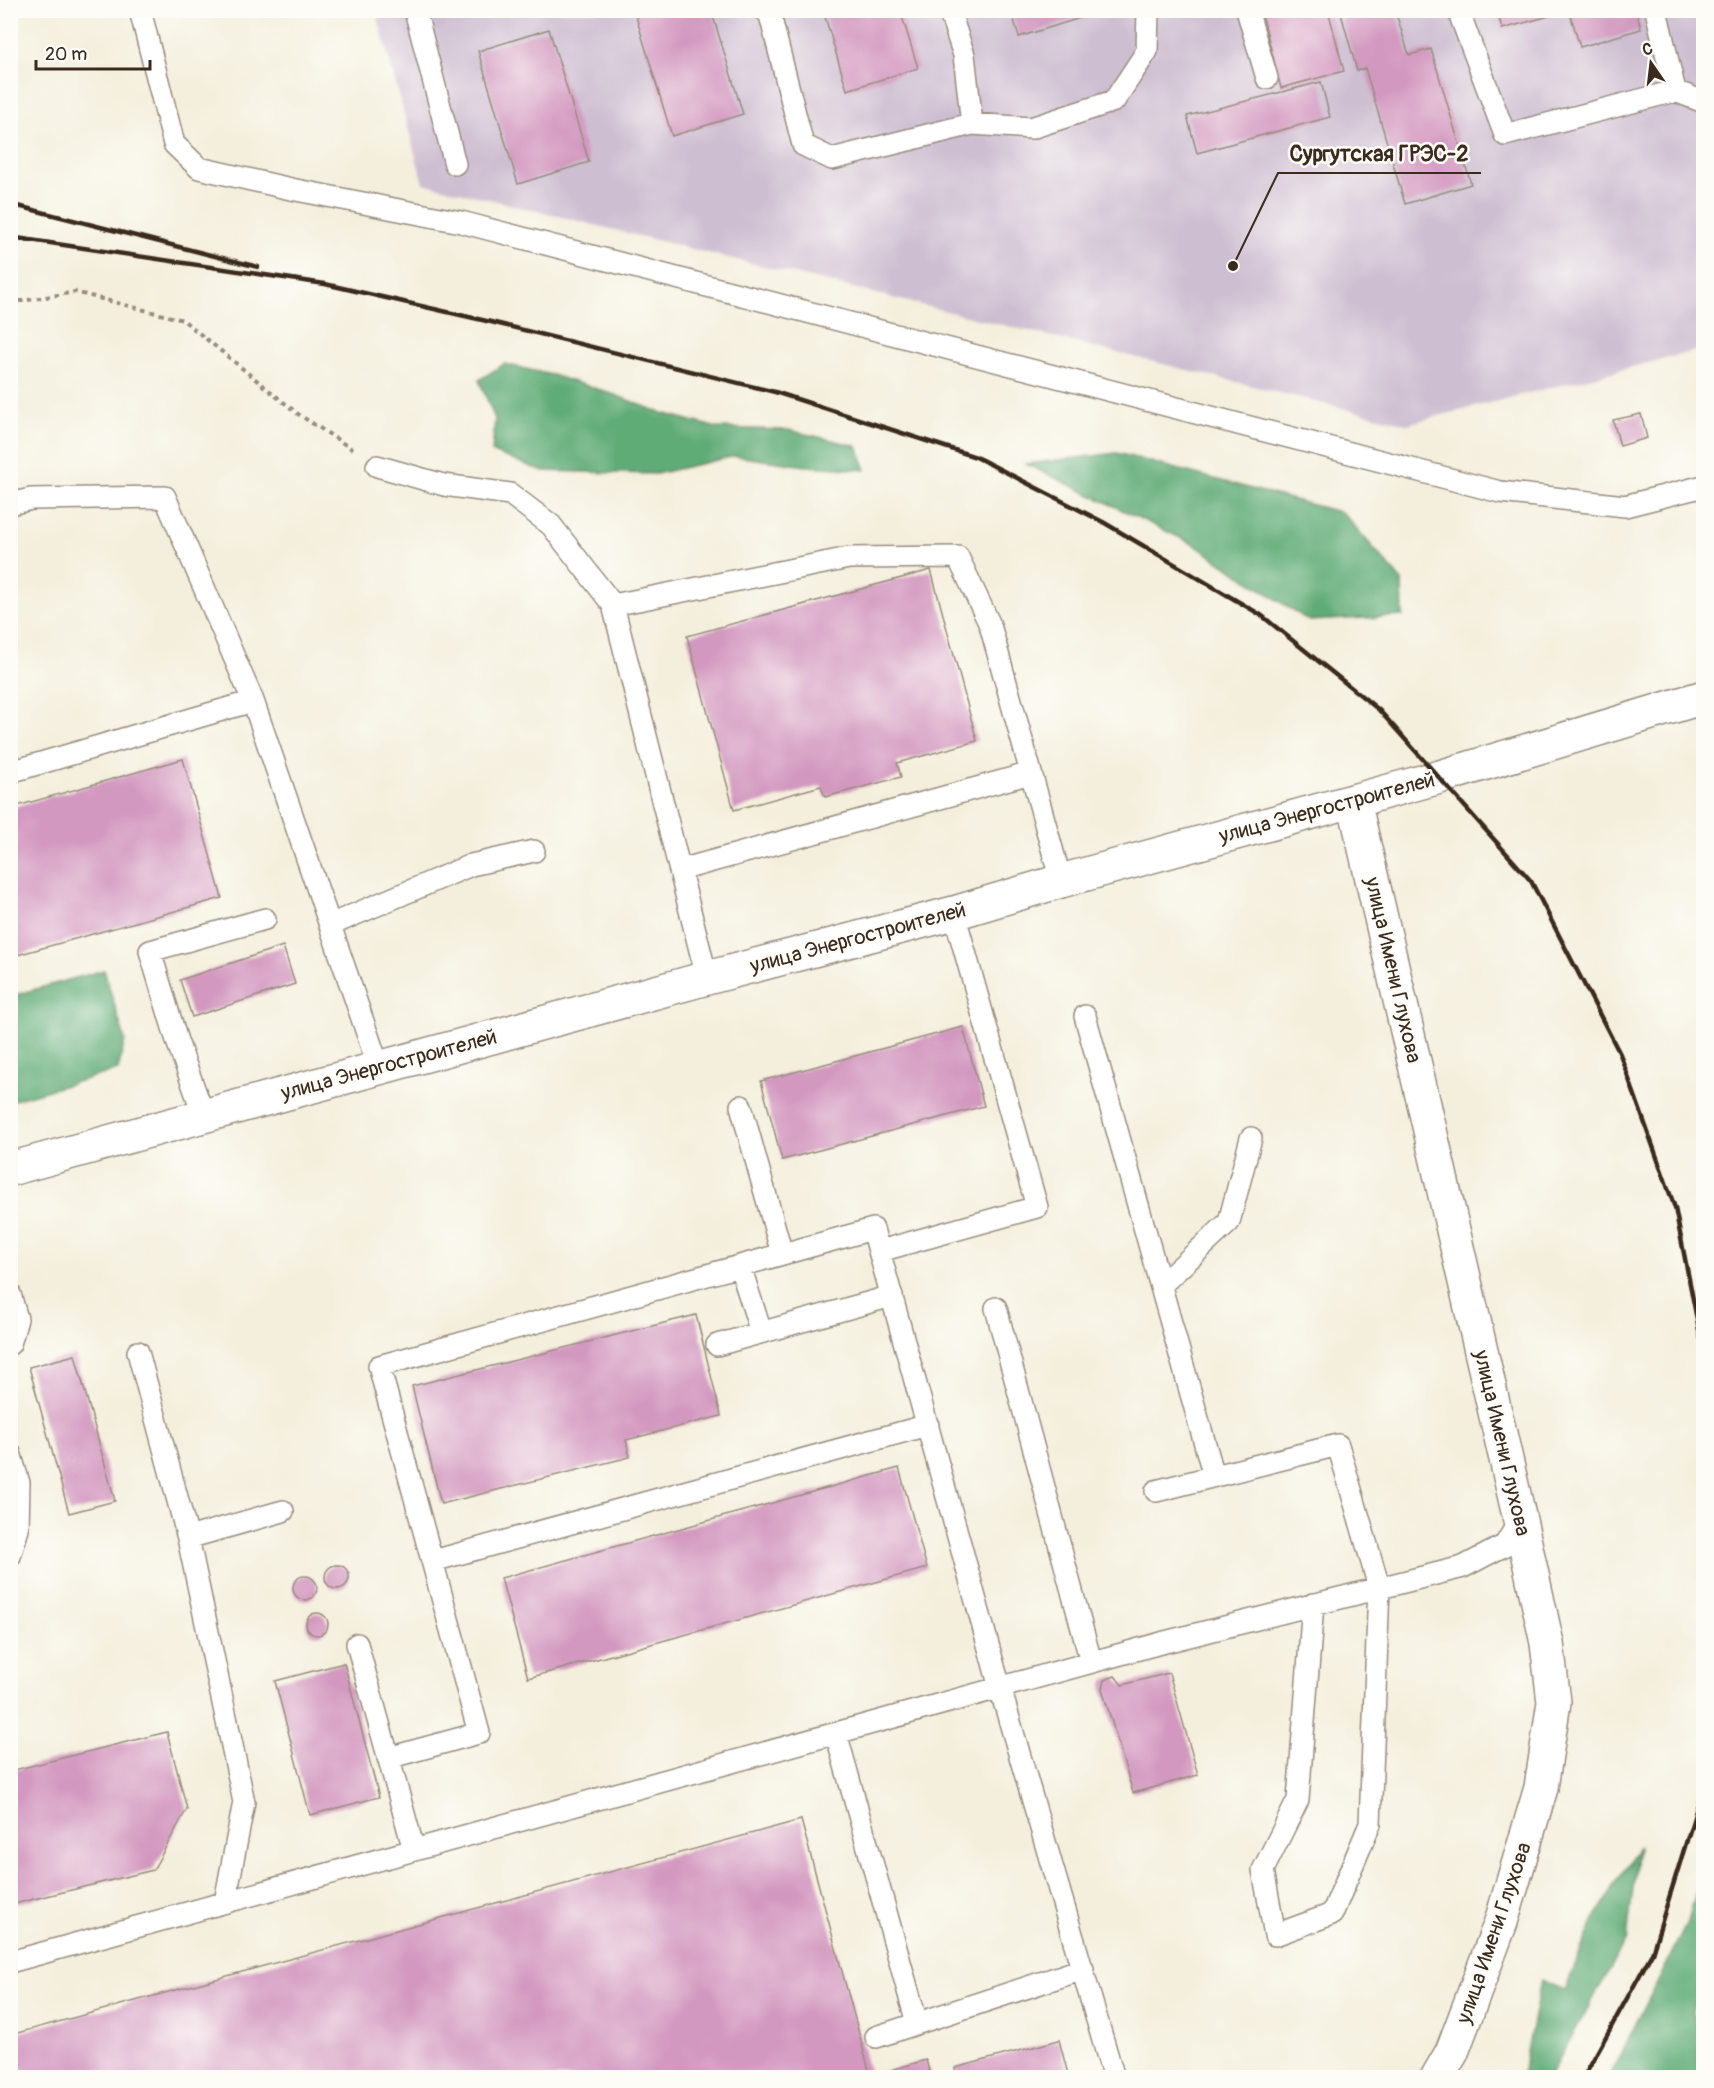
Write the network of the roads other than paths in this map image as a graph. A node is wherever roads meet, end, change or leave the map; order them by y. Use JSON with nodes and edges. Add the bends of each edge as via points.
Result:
{"nodes":[{"id":1,"x":140,"y":10,"type":"edge"},
{"id":2,"x":415,"y":10,"type":"edge"},
{"id":3,"x":765,"y":10,"type":"edge"},
{"id":4,"x":949,"y":10,"type":"edge"},
{"id":5,"x":1148,"y":10,"type":"edge"},
{"id":6,"x":1247,"y":10,"type":"edge"},
{"id":7,"x":1458,"y":10,"type":"edge"},
{"id":8,"x":1656,"y":10,"type":"edge"},
{"id":9,"x":1267,"y":78,"type":"dead end"},
{"id":10,"x":1675,"y":92,"type":"junction"},
{"id":11,"x":1704,"y":102,"type":"edge"},
{"id":12,"x":972,"y":124,"type":"junction"},
{"id":13,"x":455,"y":164,"type":"dead end"},
{"id":14,"x":377,"y":466,"type":"road end"},
{"id":15,"x":1704,"y":486,"type":"edge"},
{"id":16,"x":10,"y":504,"type":"edge"},
{"id":17,"x":613,"y":605,"type":"junction"},
{"id":18,"x":1704,"y":696,"type":"edge"},
{"id":19,"x":253,"y":701,"type":"junction"},
{"id":20,"x":10,"y":772,"type":"edge"},
{"id":21,"x":1031,"y":773,"type":"junction"},
{"id":22,"x":1354,"y":801,"type":"junction"},
{"id":23,"x":534,"y":851,"type":"dead end"},
{"id":24,"x":680,"y":870,"type":"junction"},
{"id":25,"x":1061,"y":881,"type":"junction"},
{"id":26,"x":954,"y":913,"type":"junction"},
{"id":27,"x":265,"y":919,"type":"dead end"},
{"id":28,"x":330,"y":925,"type":"junction"},
{"id":29,"x":707,"y":978,"type":"junction"},
{"id":30,"x":1085,"y":1016,"type":"dead end"},
{"id":31,"x":379,"y":1068,"type":"junction"},
{"id":32,"x":741,"y":1106,"type":"dead end"},
{"id":33,"x":204,"y":1116,"type":"junction"},
{"id":34,"x":1251,"y":1138,"type":"dead end"},
{"id":35,"x":10,"y":1169,"type":"edge"},
{"id":36,"x":880,"y":1251,"type":"junction"},
{"id":37,"x":782,"y":1254,"type":"junction"},
{"id":38,"x":740,"y":1266,"type":"junction"},
{"id":39,"x":1161,"y":1285,"type":"junction"},
{"id":40,"x":10,"y":1294,"type":"edge"},
{"id":41,"x":892,"y":1296,"type":"junction"},
{"id":42,"x":996,"y":1308,"type":"dead end"},
{"id":43,"x":761,"y":1332,"type":"junction"},
{"id":44,"x":10,"y":1344,"type":"edge"},
{"id":45,"x":717,"y":1345,"type":"dead end"},
{"id":46,"x":138,"y":1352,"type":"dead end"},
{"id":47,"x":928,"y":1425,"type":"junction"},
{"id":48,"x":10,"y":1453,"type":"edge"},
{"id":49,"x":1215,"y":1476,"type":"junction"},
{"id":50,"x":15,"y":1483,"type":"edge"},
{"id":51,"x":1156,"y":1491,"type":"dead end"},
{"id":52,"x":283,"y":1511,"type":"dead end"},
{"id":53,"x":1520,"y":1520,"type":"junction"},
{"id":54,"x":188,"y":1538,"type":"junction"},
{"id":55,"x":10,"y":1556,"type":"edge"},
{"id":56,"x":433,"y":1561,"type":"junction"},
{"id":57,"x":1379,"y":1587,"type":"junction"},
{"id":58,"x":1313,"y":1604,"type":"junction"},
{"id":59,"x":357,"y":1644,"type":"dead end"},
{"id":60,"x":1091,"y":1662,"type":"junction"},
{"id":61,"x":1000,"y":1688,"type":"junction"},
{"id":62,"x":836,"y":1733,"type":"junction"},
{"id":63,"x":388,"y":1758,"type":"junction"},
{"id":64,"x":414,"y":1850,"type":"junction"},
{"id":65,"x":225,"y":1902,"type":"junction"},
{"id":66,"x":10,"y":1962,"type":"edge"},
{"id":67,"x":1083,"y":1969,"type":"junction"},
{"id":68,"x":918,"y":2023,"type":"junction"},
{"id":69,"x":876,"y":2037,"type":"dead end"},
{"id":70,"x":1114,"y":2078,"type":"edge"},
{"id":71,"x":1437,"y":2078,"type":"edge"}],
"edges":[{"from":1,"to":15,"type":"lane","via":[[174,144],[199,168],[461,222],[1500,492],[1625,506]]},
{"from":2,"to":13,"type":"lane"},
{"from":3,"to":12,"type":"lane","via":[[770,15],[803,145],[832,159]]},
{"from":4,"to":12,"type":"lane","via":[[964,55]]},
{"from":5,"to":12,"type":"lane","via":[[1147,51],[1114,101],[1031,128]]},
{"from":6,"to":9,"type":"lane"},
{"from":7,"to":10,"type":"lane","via":[[1505,135]]},
{"from":8,"to":10,"type":"lane"},
{"from":10,"to":11,"type":"lane"},
{"from":14,"to":17,"type":"lane","via":[[444,485],[510,494],[551,525]]},
{"from":16,"to":19,"type":"lane","via":[[31,499],[165,497]]},
{"from":17,"to":21,"type":"lane","via":[[849,558],[958,557],[990,625]]},
{"from":17,"to":24,"type":"lane"},
{"from":18,"to":22,"type":"main road","name":"улица Энергостроителей"},
{"from":19,"to":20,"type":"lane"},
{"from":19,"to":28,"type":"lane"},
{"from":21,"to":24,"type":"lane"},
{"from":21,"to":25,"type":"lane"},
{"from":22,"to":25,"type":"main road","name":"улица Энергостроителей"},
{"from":22,"to":53,"type":"main road","name":"улица Имени Глухова"},
{"from":23,"to":28,"type":"lane","via":[[471,865]]},
{"from":24,"to":29,"type":"lane"},
{"from":25,"to":26,"type":"main road","name":"улица Энергостроителей"},
{"from":26,"to":29,"type":"main road","name":"улица Энергостроителей"},
{"from":26,"to":36,"type":"lane","via":[[1037,1207]]},
{"from":27,"to":33,"type":"lane","via":[[150,951]]},
{"from":28,"to":31,"type":"lane"},
{"from":29,"to":31,"type":"main road","name":"улица Энергостроителей"},
{"from":30,"to":39,"type":"lane"},
{"from":31,"to":33,"type":"main road","name":"улица Энергостроителей"},
{"from":32,"to":37,"type":"lane"},
{"from":33,"to":35,"type":"main road","name":"улица Энергостроителей"},
{"from":34,"to":39,"type":"lane","via":[[1229,1222]]},
{"from":36,"to":37,"type":"lane","via":[[873,1228]]},
{"from":36,"to":41,"type":"lane"},
{"from":37,"to":38,"type":"lane"},
{"from":38,"to":43,"type":"lane"},
{"from":38,"to":56,"type":"lane","via":[[379,1366]]},
{"from":39,"to":49,"type":"lane"},
{"from":40,"to":44,"type":"lane","via":[[17,1319]]},
{"from":41,"to":43,"type":"lane"},
{"from":41,"to":47,"type":"lane"},
{"from":42,"to":60,"type":"lane"},
{"from":43,"to":45,"type":"lane"},
{"from":46,"to":54,"type":"lane"},
{"from":47,"to":56,"type":"lane"},
{"from":47,"to":61,"type":"lane"},
{"from":48,"to":50,"type":"lane"},
{"from":49,"to":51,"type":"lane"},
{"from":49,"to":57,"type":"lane","via":[[1338,1445]]},
{"from":50,"to":55,"type":"lane","via":[[18,1529]]},
{"from":52,"to":54,"type":"lane"},
{"from":53,"to":57,"type":"lane","via":[[1505,1545],[1463,1567]]},
{"from":53,"to":71,"type":"main road","name":"улица Имени Глухова","via":[[1547,1644],[1554,1702],[1541,1788],[1502,1922],[1452,2052]]},
{"from":54,"to":65,"type":"lane","via":[[244,1802]]},
{"from":56,"to":63,"type":"lane","via":[[479,1732]]},
{"from":57,"to":58,"type":"lane"},
{"from":57,"to":58,"type":"lane","via":[[1370,1824],[1332,1914],[1275,1935],[1263,1870],[1298,1800]]},
{"from":58,"to":60,"type":"lane"},
{"from":59,"to":63,"type":"lane"},
{"from":60,"to":61,"type":"lane"},
{"from":61,"to":62,"type":"lane"},
{"from":61,"to":67,"type":"lane"},
{"from":62,"to":64,"type":"lane"},
{"from":62,"to":68,"type":"lane"},
{"from":63,"to":64,"type":"lane"},
{"from":64,"to":65,"type":"lane"},
{"from":65,"to":66,"type":"lane"},
{"from":67,"to":68,"type":"lane"},
{"from":67,"to":70,"type":"lane"},
{"from":68,"to":69,"type":"lane"}]}
